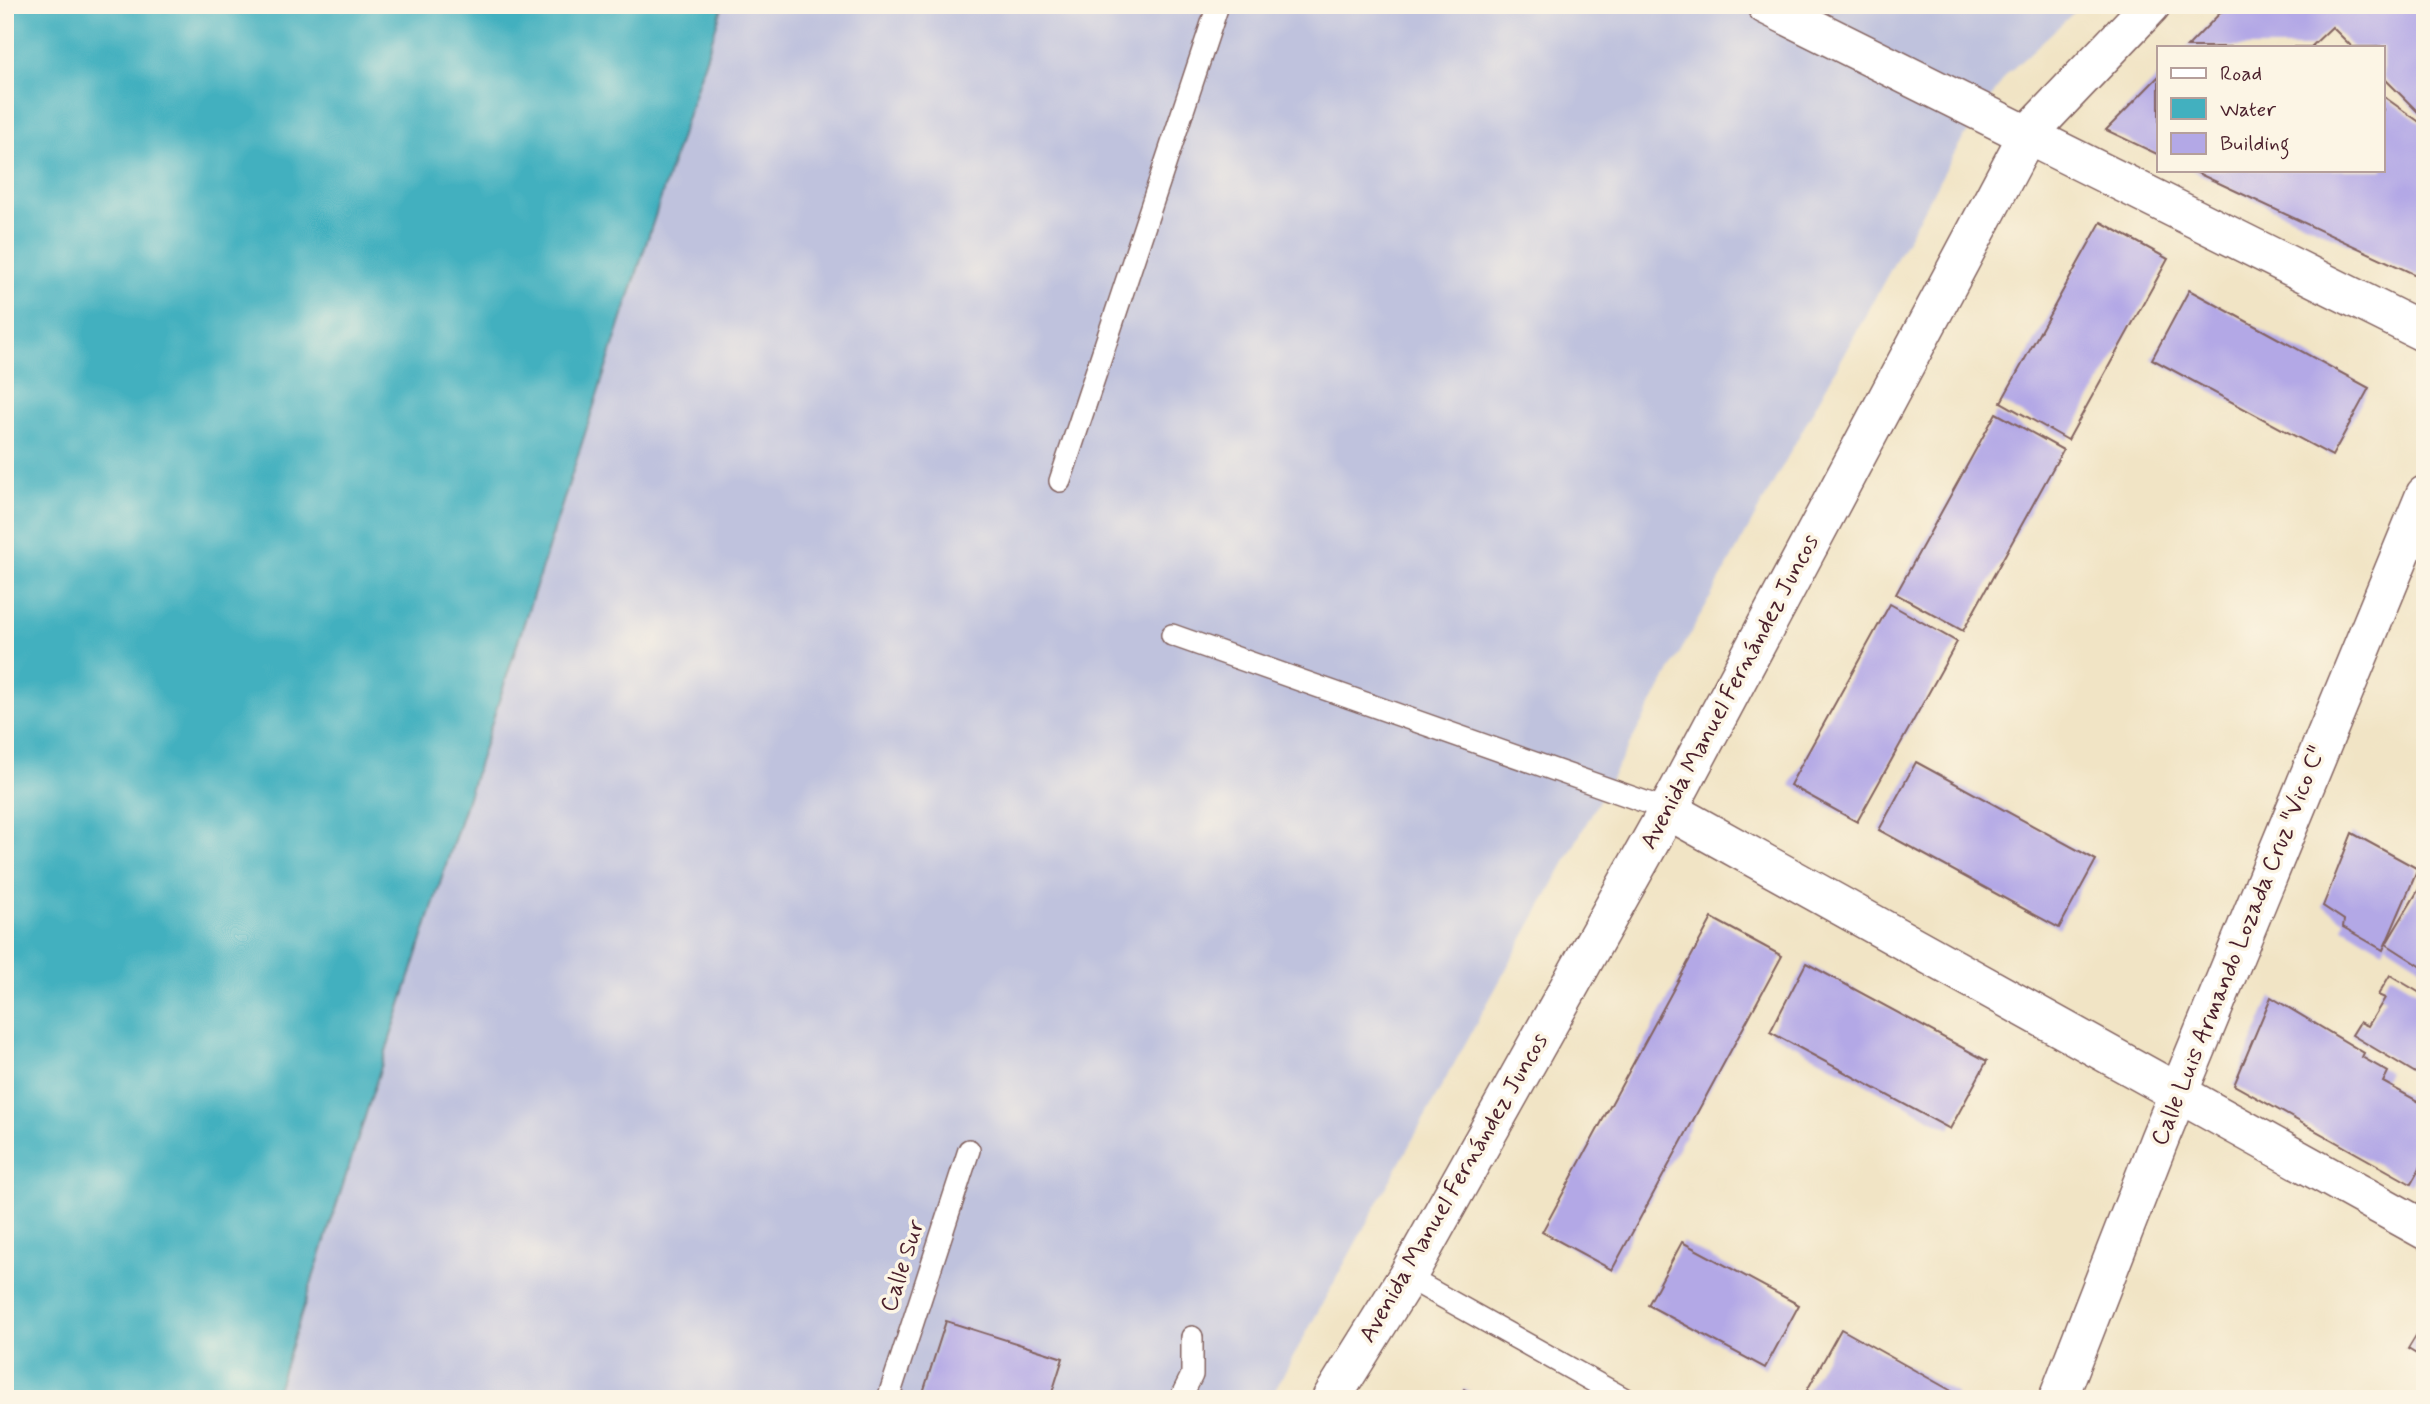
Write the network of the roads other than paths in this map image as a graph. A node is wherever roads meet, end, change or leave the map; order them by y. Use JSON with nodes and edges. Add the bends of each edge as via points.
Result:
{"nodes":[{"id":1,"x":1218,"y":5,"type":"edge"},
{"id":2,"x":1766,"y":5,"type":"edge"},
{"id":3,"x":2151,"y":5,"type":"edge"},
{"id":4,"x":2028,"y":134,"type":"junction"},
{"id":5,"x":2425,"y":333,"type":"edge"},
{"id":6,"x":1060,"y":481,"type":"dead end"},
{"id":7,"x":2425,"y":495,"type":"edge"},
{"id":8,"x":1172,"y":635,"type":"dead end"},
{"id":9,"x":1668,"y":810,"type":"junction"},
{"id":10,"x":2178,"y":1094,"type":"junction"},
{"id":11,"x":969,"y":1150,"type":"dead end"},
{"id":12,"x":2425,"y":1230,"type":"edge"},
{"id":13,"x":1407,"y":1277,"type":"junction"},
{"id":14,"x":1192,"y":1337,"type":"dead end"},
{"id":15,"x":888,"y":1399,"type":"edge"},
{"id":16,"x":1180,"y":1399,"type":"edge"},
{"id":17,"x":1331,"y":1399,"type":"edge"},
{"id":18,"x":1625,"y":1399,"type":"edge"},
{"id":19,"x":2058,"y":1399,"type":"edge"}],
"edges":[{"from":1,"to":6,"type":"lane"},
{"from":2,"to":4,"type":"street"},
{"from":3,"to":4,"type":"street","name":"Avenida Manuel Fernández Juncos"},
{"from":4,"to":5,"type":"street"},
{"from":4,"to":9,"type":"street","name":"Avenida Manuel Fernández Juncos"},
{"from":7,"to":10,"type":"street","name":"Calle Luis Armando Lozada Cruz \"Vico C\""},
{"from":8,"to":9,"type":"lane"},
{"from":9,"to":10,"type":"street"},
{"from":9,"to":13,"type":"street","name":"Avenida Manuel Fernández Juncos"},
{"from":10,"to":12,"type":"street"},
{"from":10,"to":19,"type":"street","name":"Calle Luis Armando Lozada Cruz \"Vico C\""},
{"from":11,"to":15,"type":"lane","name":"Calle Sur"},
{"from":13,"to":17,"type":"street","name":"Avenida Manuel Fernández Juncos"},
{"from":13,"to":18,"type":"lane"},
{"from":14,"to":16,"type":"lane","via":[[1192,1375]]}]}
